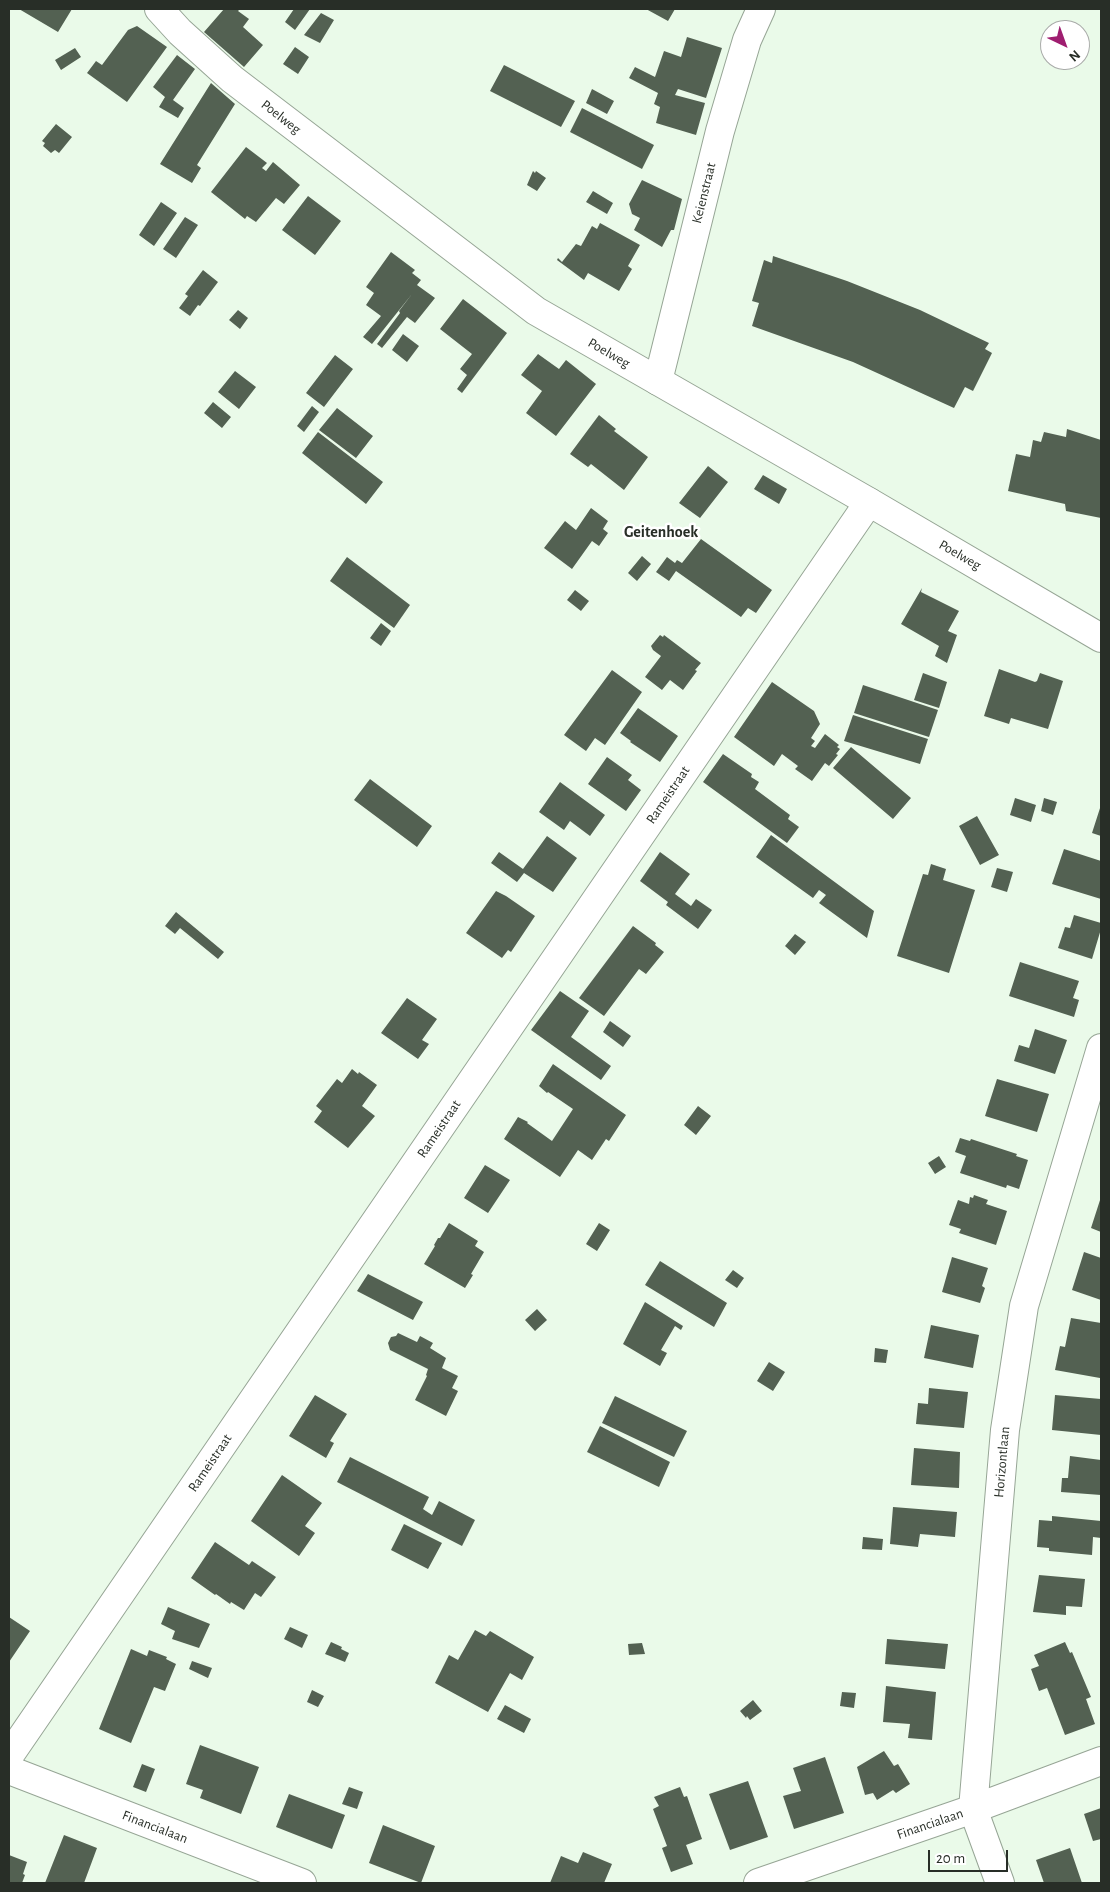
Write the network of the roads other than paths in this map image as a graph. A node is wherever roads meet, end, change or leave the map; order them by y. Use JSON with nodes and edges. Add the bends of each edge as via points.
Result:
{"nodes":[{"id":1,"x":159,"y":9,"type":"edge"},
{"id":2,"x":761,"y":9,"type":"edge"},
{"id":3,"x":658,"y":381,"type":"junction"},
{"id":4,"x":869,"y":502,"type":"junction"},
{"id":5,"x":1101,"y":638,"type":"edge"},
{"id":6,"x":1101,"y":1048,"type":"edge"},
{"id":7,"x":9,"y":1756,"type":"edge"},
{"id":8,"x":1101,"y":1762,"type":"edge"},
{"id":9,"x":9,"y":1770,"type":"edge"},
{"id":10,"x":973,"y":1809,"type":"junction"},
{"id":11,"x":302,"y":1883,"type":"edge"},
{"id":12,"x":758,"y":1883,"type":"edge"},
{"id":13,"x":1000,"y":1883,"type":"edge"}],
"edges":[{"from":1,"to":3,"type":"street","name":"Poelweg","via":[[232,79],[475,266],[536,311]]},
{"from":2,"to":3,"type":"street","name":"Keienstraat","via":[[747,40],[720,131]]},
{"from":3,"to":4,"type":"street","name":"Poelweg"},
{"from":4,"to":5,"type":"street","name":"Poelweg"},
{"from":4,"to":7,"type":"street","name":"Rameistraat"},
{"from":6,"to":10,"type":"street","name":"Horizontlaan","via":[[1024,1306],[1004,1430]]},
{"from":8,"to":10,"type":"street","name":"Financialaan"},
{"from":9,"to":11,"type":"street","name":"Financialaan"},
{"from":10,"to":12,"type":"street","name":"Financialaan"},
{"from":10,"to":13,"type":"street","name":"Horizontlaan"}]}
